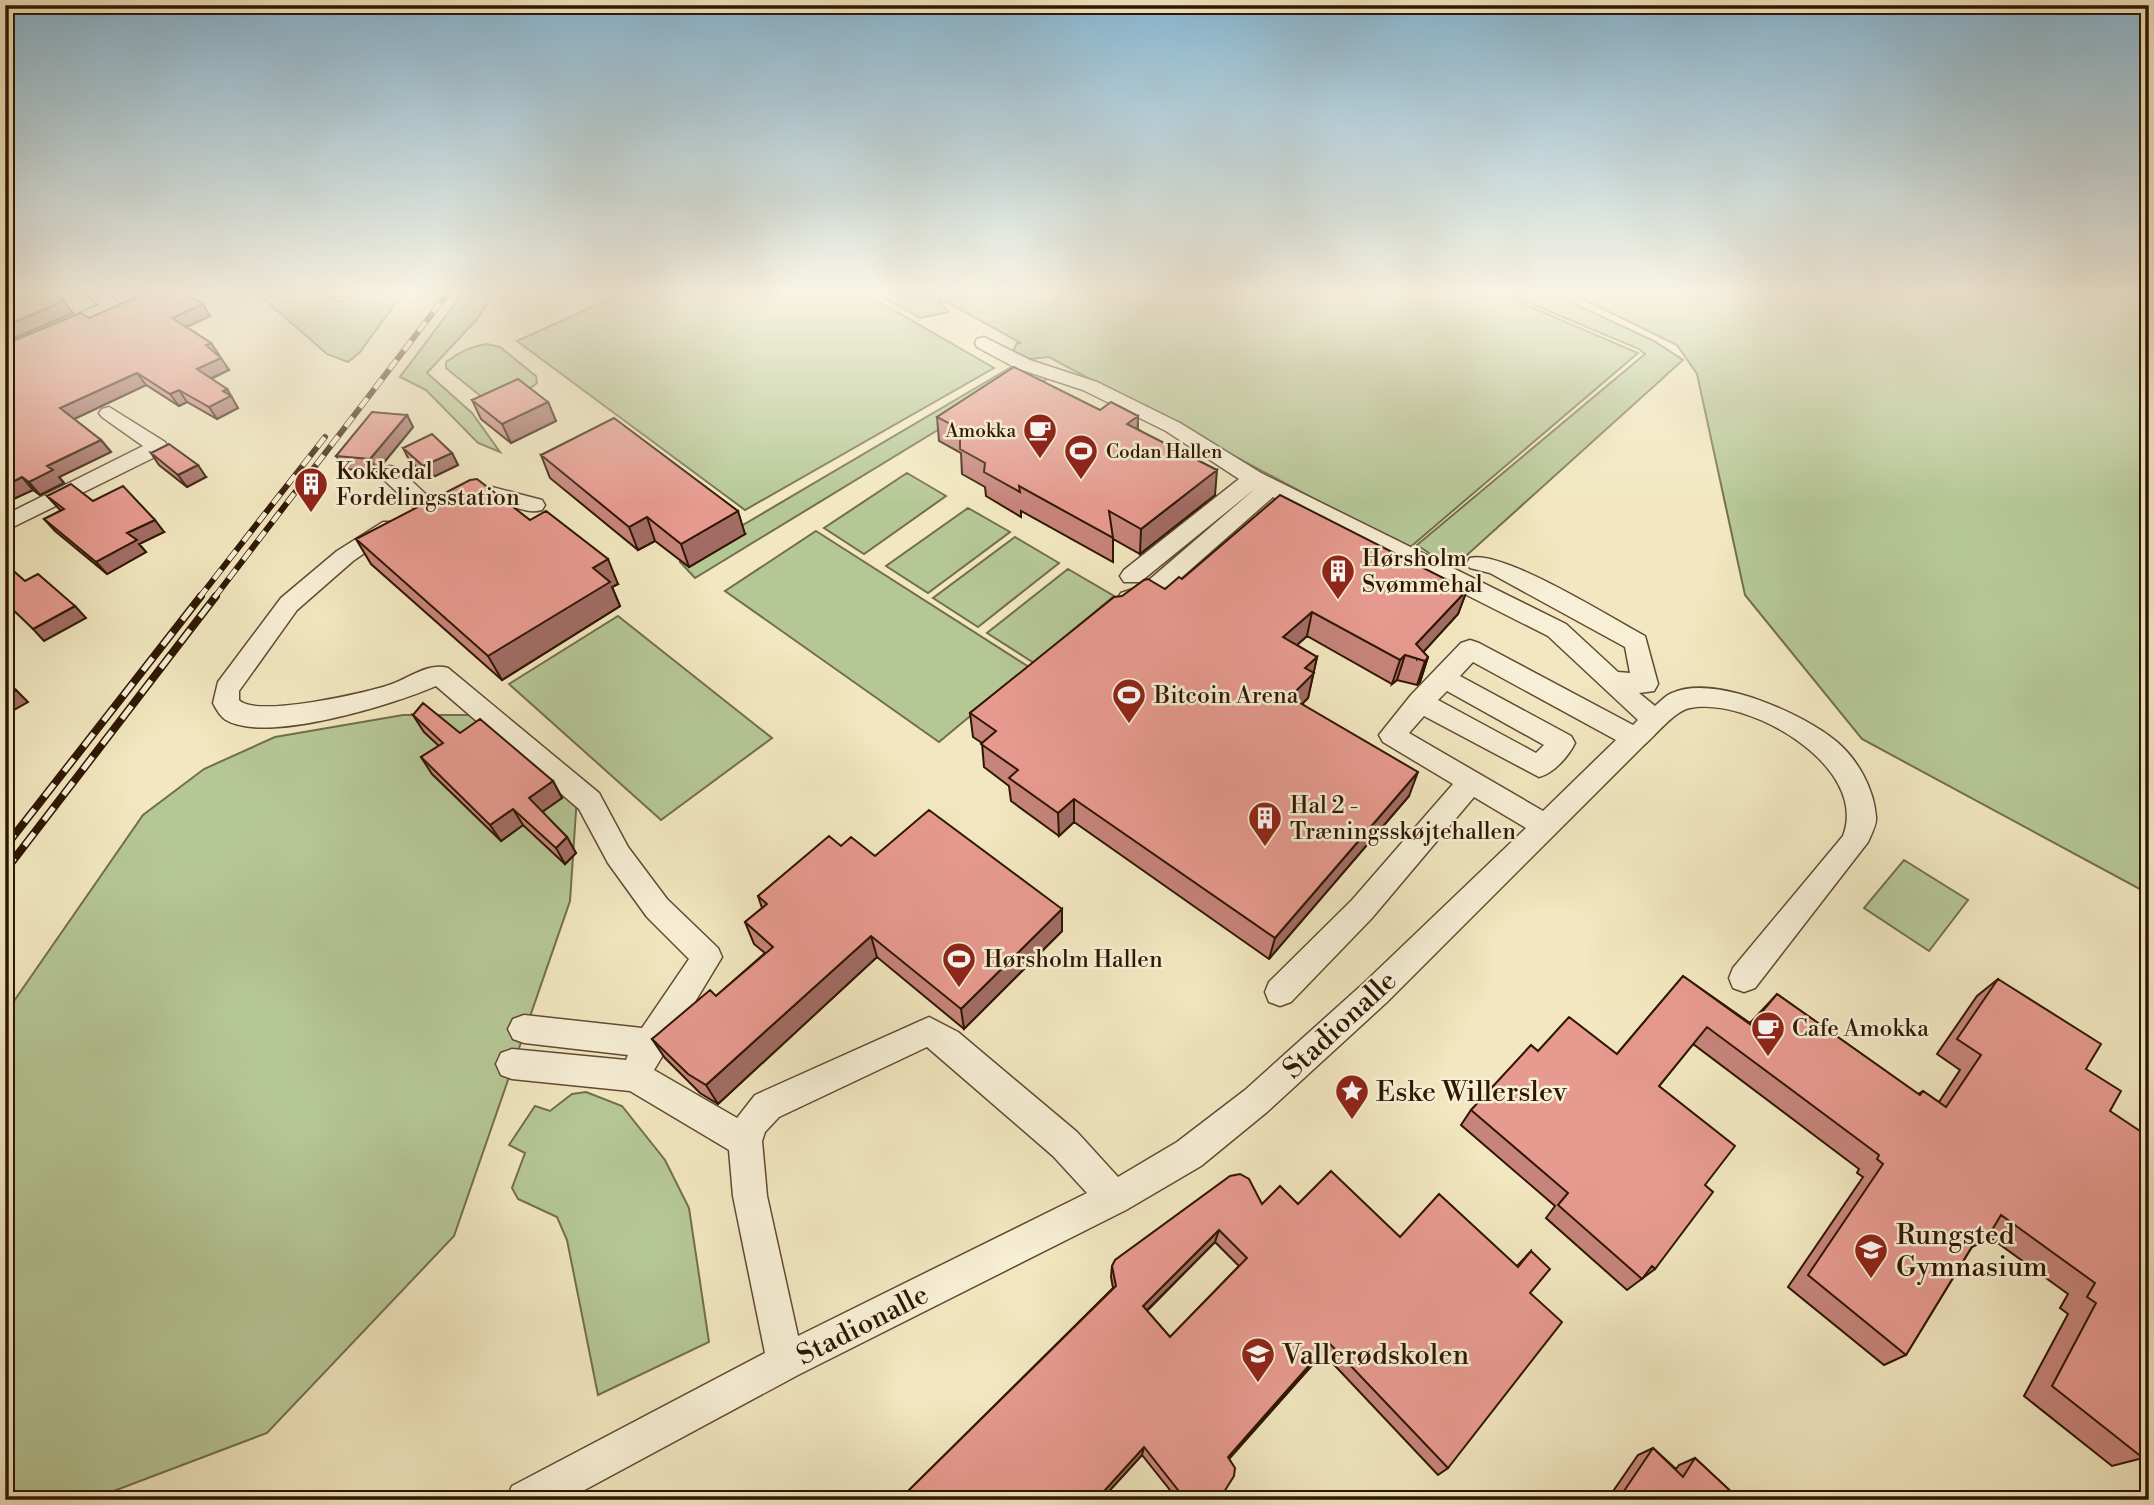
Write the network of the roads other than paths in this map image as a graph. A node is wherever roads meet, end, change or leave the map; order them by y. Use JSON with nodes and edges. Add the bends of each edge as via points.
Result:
{"nodes":[{"id":1,"x":1022,"y":363,"type":"edge"},
{"id":2,"x":108,"y":413,"type":"dead end"},
{"id":3,"x":390,"y":473,"type":"dead end"},
{"id":4,"x":1262,"y":482,"type":"junction"},
{"id":5,"x":534,"y":506,"type":"dead end"},
{"id":6,"x":426,"y":507,"type":"junction"},
{"id":7,"x":5,"y":524,"type":"edge"},
{"id":8,"x":1478,"y":563,"type":"dead end"},
{"id":9,"x":1132,"y":576,"type":"dead end"},
{"id":10,"x":1111,"y":613,"type":"edge"},
{"id":11,"x":1444,"y":678,"type":"junction"},
{"id":12,"x":1612,"y":680,"type":"junction"},
{"id":13,"x":1420,"y":702,"type":"junction"},
{"id":14,"x":1645,"y":729,"type":"junction"},
{"id":15,"x":1471,"y":782,"type":"junction"},
{"id":16,"x":1546,"y":825,"type":"junction"},
{"id":17,"x":1744,"y":978,"type":"dead end"},
{"id":18,"x":1280,"y":992,"type":"dead end"},
{"id":19,"x":524,"y":1029,"type":"dead end"},
{"id":20,"x":650,"y":1043,"type":"junction"},
{"id":21,"x":512,"y":1064,"type":"dead end"},
{"id":22,"x":635,"y":1076,"type":"junction"},
{"id":23,"x":746,"y":1141,"type":"junction"},
{"id":24,"x":1114,"y":1198,"type":"junction"},
{"id":25,"x":785,"y":1362,"type":"junction"},
{"id":26,"x":548,"y":1494,"type":"edge"}],
"edges":[{"from":1,"to":4,"type":"street","via":[[1090,386],[1173,427]]},
{"from":2,"to":7,"type":"street","via":[[158,447]]},
{"from":3,"to":6,"type":"street"},
{"from":4,"to":9,"type":"street"},
{"from":4,"to":10,"type":"street","via":[[1150,592],[1134,595]]},
{"from":4,"to":12,"type":"street","via":[[1556,631],[1580,646]]},
{"from":5,"to":6,"type":"street","via":[[492,494],[445,497]]},
{"from":6,"to":20,"type":"street","via":[[345,556],[289,604],[227,689],[226,703],[235,713],[260,719],[385,696],[439,674],[589,801],[618,855],[649,898],[707,957]]},
{"from":8,"to":12,"type":"street","via":[[1496,566],[1636,642],[1644,684]]},
{"from":11,"to":13,"type":"street"},
{"from":11,"to":13,"type":"street","via":[[1562,743],[1539,767]]},
{"from":11,"to":14,"type":"street","via":[[1470,649]]},
{"from":12,"to":14,"type":"street","via":[[1633,704]]},
{"from":13,"to":15,"type":"street","via":[[1392,735]]},
{"from":14,"to":16,"type":"street","name":"Stadionalle"},
{"from":14,"to":17,"type":"street","name":"Stadionalle","via":[[1679,700],[1704,697],[1748,707],[1790,723],[1819,743],[1853,780],[1863,819],[1854,842]]},
{"from":15,"to":16,"type":"street"},
{"from":15,"to":18,"type":"street","via":[[1362,909]]},
{"from":16,"to":24,"type":"street","name":"Stadionalle","via":[[1376,992],[1256,1101],[1189,1154]]},
{"from":19,"to":20,"type":"street"},
{"from":20,"to":22,"type":"street"},
{"from":21,"to":22,"type":"street"},
{"from":22,"to":23,"type":"street"},
{"from":23,"to":24,"type":"street","via":[[752,1122],[767,1107],[929,1031],[1065,1144]]},
{"from":23,"to":25,"type":"street","via":[[750,1196]]},
{"from":24,"to":25,"type":"street","name":"Stadionalle"},
{"from":25,"to":26,"type":"street","name":"Stadionalle"}]}
